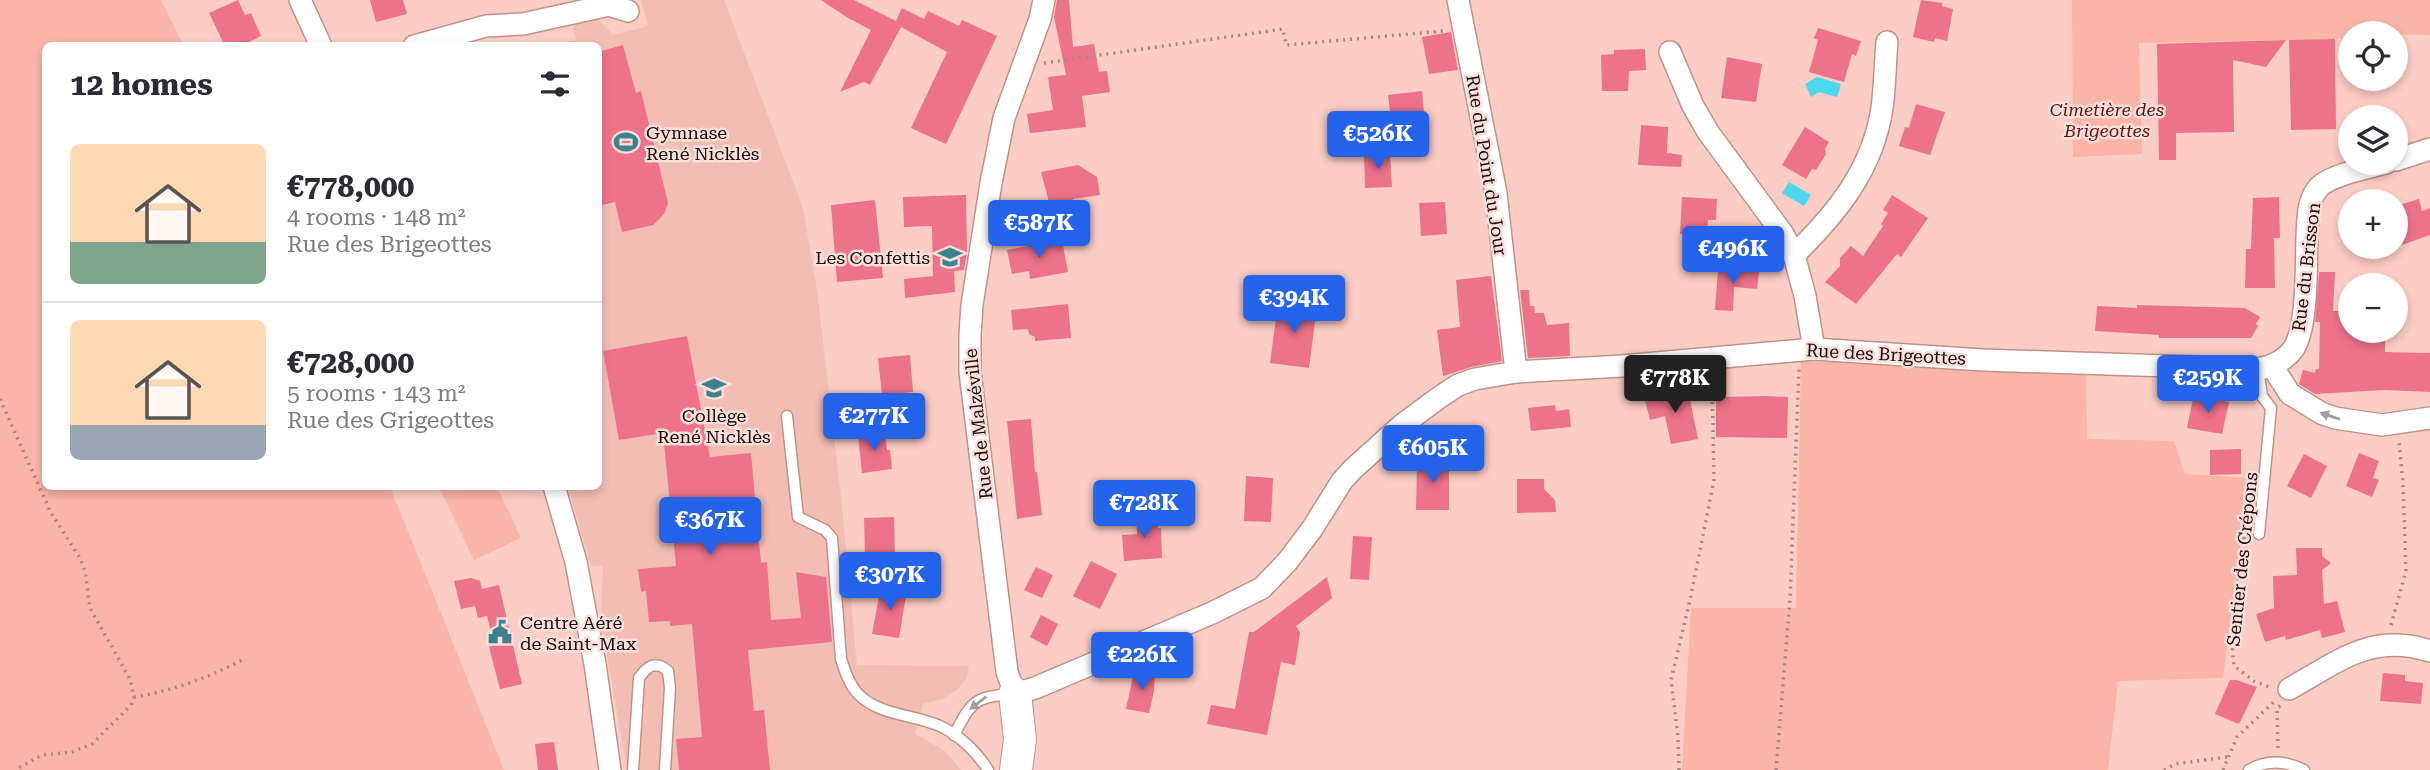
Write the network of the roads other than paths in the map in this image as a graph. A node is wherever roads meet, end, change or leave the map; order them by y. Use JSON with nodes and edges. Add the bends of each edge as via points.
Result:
{"nodes":[{"id":1,"x":300,"y":0,"type":"edge"},
{"id":2,"x":1044,"y":0,"type":"edge"},
{"id":3,"x":1458,"y":0,"type":"edge"},
{"id":4,"x":628,"y":11,"type":"dead end"},
{"id":5,"x":319,"y":42,"type":"edge"},
{"id":6,"x":428,"y":42,"type":"edge"},
{"id":7,"x":1887,"y":42,"type":"dead end"},
{"id":8,"x":1670,"y":52,"type":"dead end"},
{"id":9,"x":2430,"y":149,"type":"edge"},
{"id":10,"x":2408,"y":156,"type":"edge"},
{"id":11,"x":2346,"y":175,"type":"edge"},
{"id":12,"x":1794,"y":256,"type":"junction"},
{"id":13,"x":1807,"y":349,"type":"junction"},
{"id":14,"x":2265,"y":367,"type":"junction"},
{"id":15,"x":1516,"y":372,"type":"junction"},
{"id":16,"x":788,"y":416,"type":"dead end"},
{"id":17,"x":2430,"y":418,"type":"edge"},
{"id":18,"x":555,"y":490,"type":"edge"},
{"id":19,"x":2259,"y":534,"type":"dead end"},
{"id":20,"x":2430,"y":652,"type":"edge"},
{"id":21,"x":2286,"y":691,"type":"road end"},
{"id":22,"x":1015,"y":694,"type":"junction"},
{"id":23,"x":954,"y":735,"type":"junction"},
{"id":24,"x":610,"y":770,"type":"edge"},
{"id":25,"x":633,"y":770,"type":"edge"},
{"id":26,"x":665,"y":770,"type":"edge"},
{"id":27,"x":988,"y":770,"type":"edge"},
{"id":28,"x":1016,"y":770,"type":"edge"},
{"id":29,"x":2249,"y":770,"type":"edge"},
{"id":30,"x":2304,"y":770,"type":"edge"}],
"edges":[{"from":1,"to":5,"type":"street"},
{"from":2,"to":22,"type":"street","name":"Rue de Malzéville","via":[[1004,118],[969,345],[1007,672]]},
{"from":3,"to":15,"type":"street","name":"Rue du Point du Jour","via":[[1496,193]]},
{"from":4,"to":6,"type":"street","via":[[609,5],[523,24],[486,26]]},
{"from":7,"to":12,"type":"street","via":[[1882,109],[1863,171],[1826,224]]},
{"from":8,"to":12,"type":"street","via":[[1708,132]]},
{"from":9,"to":10,"type":"street"},
{"from":11,"to":14,"type":"street","name":"Rue du Brisson","via":[[2324,183],[2314,195],[2308,212],[2304,311],[2294,348]]},
{"from":12,"to":13,"type":"street","via":[[1805,296]]},
{"from":13,"to":14,"type":"street","name":"Rue des Brigeottes","via":[[1983,360]]},
{"from":13,"to":15,"type":"street","name":"Rue des Brigeottes"},
{"from":17,"to":14,"type":"street","one_way":true,"via":[[2382,425],[2321,413],[2290,394]]},
{"from":14,"to":19,"type":"lane","name":"Sentier des Crépons","via":[[2262,396],[2271,408]]},
{"from":15,"to":22,"type":"street","name":"Rue des Brigeottes","via":[[1458,385],[1384,440],[1342,481],[1274,577],[1251,595]]},
{"from":16,"to":23,"type":"lane","via":[[798,517],[832,538],[841,659],[847,677],[872,705]]},
{"from":18,"to":24,"type":"street","via":[[576,562]]},
{"from":20,"to":21,"type":"street","via":[[2386,644],[2354,654]]},
{"from":22,"to":23,"type":"lane","one_way":true,"via":[[978,699]]},
{"from":22,"to":28,"type":"street","name":"Rue de Malzéville","via":[[1020,739]]},
{"from":23,"to":27,"type":"lane"},
{"from":25,"to":26,"type":"lane","via":[[639,678],[655,664],[668,671],[670,688]]},
{"from":29,"to":30,"type":"lane","via":[[2278,762]]}]}
